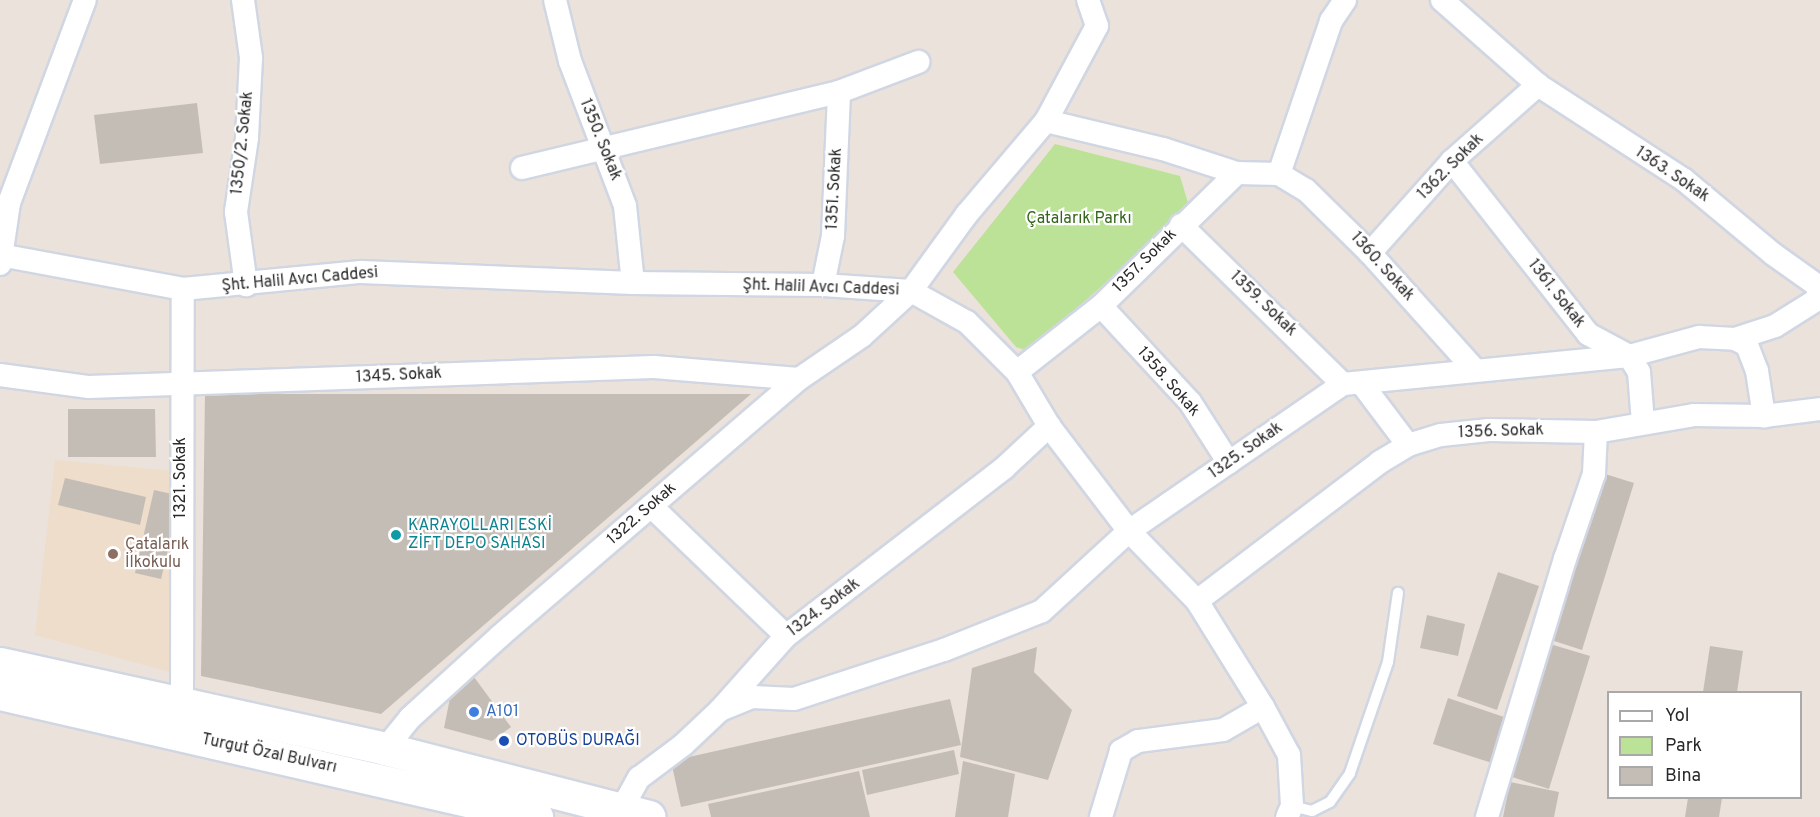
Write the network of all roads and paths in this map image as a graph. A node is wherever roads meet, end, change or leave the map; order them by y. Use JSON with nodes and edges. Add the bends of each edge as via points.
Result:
{"nodes":[{"id":1,"x":85,"y":0,"type":"edge"},
{"id":2,"x":243,"y":0,"type":"edge"},
{"id":3,"x":555,"y":0,"type":"edge"},
{"id":4,"x":1088,"y":0,"type":"edge"},
{"id":5,"x":1346,"y":0,"type":"edge"},
{"id":6,"x":1442,"y":0,"type":"edge"},
{"id":7,"x":918,"y":62,"type":"dead end"},
{"id":8,"x":1538,"y":86,"type":"junction"},
{"id":9,"x":839,"y":92,"type":"junction"},
{"id":10,"x":1046,"y":121,"type":"junction"},
{"id":11,"x":602,"y":149,"type":"junction"},
{"id":12,"x":1452,"y":161,"type":"junction"},
{"id":13,"x":522,"y":168,"type":"dead end"},
{"id":14,"x":1237,"y":173,"type":"junction"},
{"id":15,"x":1279,"y":174,"type":"junction"},
{"id":16,"x":1181,"y":225,"type":"junction"},
{"id":17,"x":1370,"y":253,"type":"junction"},
{"id":18,"x":1,"y":258,"type":"edge"},
{"id":19,"x":633,"y":283,"type":"junction"},
{"id":20,"x":246,"y":285,"type":"junction"},
{"id":21,"x":824,"y":285,"type":"junction"},
{"id":22,"x":183,"y":289,"type":"junction"},
{"id":23,"x":911,"y":291,"type":"junction"},
{"id":24,"x":1101,"y":306,"type":"junction"},
{"id":25,"x":1736,"y":339,"type":"junction"},
{"id":26,"x":1629,"y":356,"type":"junction"},
{"id":27,"x":1475,"y":370,"type":"junction"},
{"id":28,"x":1017,"y":372,"type":"junction"},
{"id":29,"x":0,"y":375,"type":"edge"},
{"id":30,"x":798,"y":379,"type":"junction"},
{"id":31,"x":1352,"y":384,"type":"junction"},
{"id":32,"x":180,"y":385,"type":"junction"},
{"id":33,"x":1820,"y":409,"type":"edge"},
{"id":34,"x":1764,"y":416,"type":"junction"},
{"id":35,"x":1643,"y":423,"type":"junction"},
{"id":36,"x":1049,"y":426,"type":"junction"},
{"id":37,"x":1596,"y":432,"type":"junction"},
{"id":38,"x":1408,"y":445,"type":"junction"},
{"id":39,"x":1229,"y":463,"type":"junction"},
{"id":40,"x":651,"y":506,"type":"junction"},
{"id":41,"x":1129,"y":531,"type":"junction"},
{"id":42,"x":1398,"y":593,"type":"dead end"},
{"id":43,"x":1197,"y":601,"type":"junction"},
{"id":44,"x":786,"y":636,"type":"junction"},
{"id":45,"x":0,"y":664,"type":"edge"},
{"id":46,"x":0,"y":694,"type":"edge"},
{"id":47,"x":182,"y":702,"type":"junction"},
{"id":48,"x":1263,"y":707,"type":"junction"},
{"id":49,"x":720,"y":710,"type":"junction"},
{"id":50,"x":385,"y":749,"type":"junction"},
{"id":51,"x":494,"y":812,"type":"edge"},
{"id":52,"x":1289,"y":812,"type":"edge"},
{"id":53,"x":635,"y":814,"type":"edge"},
{"id":54,"x":537,"y":817,"type":"edge"},
{"id":55,"x":1101,"y":817,"type":"edge"},
{"id":56,"x":1487,"y":817,"type":"edge"}],
"edges":[{"from":1,"to":18,"type":"street","via":[[9,203]]},
{"from":2,"to":20,"type":"street","name":"1350/2. Sokak","via":[[251,58],[247,138],[236,212]]},
{"from":3,"to":11,"type":"street","name":"1350. Sokak","via":[[570,61]]},
{"from":4,"to":10,"type":"street","via":[[1097,26]]},
{"from":5,"to":15,"type":"street","via":[[1331,21]]},
{"from":6,"to":8,"type":"street","name":"1363. Sokak"},
{"from":7,"to":9,"type":"street"},
{"from":8,"to":12,"type":"street","name":"1362. Sokak"},
{"from":8,"to":25,"type":"street","name":"1363. Sokak","via":[[1683,178],[1773,254],[1818,286],[1818,299],[1775,326]]},
{"from":9,"to":11,"type":"street"},
{"from":9,"to":21,"type":"street","name":"1351. Sokak","via":[[833,236]]},
{"from":10,"to":14,"type":"street","via":[[1163,149]]},
{"from":10,"to":23,"type":"street","via":[[967,214]]},
{"from":11,"to":13,"type":"street"},
{"from":11,"to":19,"type":"street","name":"1350. Sokak","via":[[625,206]]},
{"from":12,"to":17,"type":"street","name":"1362. Sokak"},
{"from":12,"to":26,"type":"street","name":"1361. Sokak","via":[[1588,334]]},
{"from":14,"to":15,"type":"street"},
{"from":14,"to":16,"type":"street","name":"1357. Sokak"},
{"from":15,"to":17,"type":"street","name":"1360. Sokak","via":[[1306,190]]},
{"from":16,"to":24,"type":"street","name":"1357. Sokak"},
{"from":16,"to":31,"type":"street","name":"1359. Sokak"},
{"from":17,"to":27,"type":"street","name":"1360. Sokak"},
{"from":18,"to":22,"type":"street","name":"Şht. Halil Avcı Caddesi"},
{"from":19,"to":20,"type":"street","name":"Şht. Halil Avcı Caddesi","via":[[361,272]]},
{"from":19,"to":21,"type":"street","name":"Şht. Halil Avcı Caddesi"},
{"from":20,"to":22,"type":"street","name":"Şht. Halil Avcı Caddesi"},
{"from":21,"to":23,"type":"street","name":"Şht. Halil Avcı Caddesi"},
{"from":22,"to":32,"type":"street","name":"1321. Sokak"},
{"from":23,"to":28,"type":"street","name":"Şht. Halil Avcı Caddesi","via":[[967,322]]},
{"from":23,"to":30,"type":"street","name":"1322. Sokak","via":[[862,336]]},
{"from":24,"to":28,"type":"street","name":"1357. Sokak"},
{"from":24,"to":39,"type":"street","name":"1358. Sokak","via":[[1190,402]]},
{"from":25,"to":26,"type":"street","name":"1325. Sokak","via":[[1699,338]]},
{"from":25,"to":34,"type":"street","via":[[1747,345],[1757,371]]},
{"from":26,"to":27,"type":"street","name":"1325. Sokak"},
{"from":26,"to":35,"type":"street","via":[[1639,372]]},
{"from":27,"to":31,"type":"street","name":"1325. Sokak"},
{"from":28,"to":36,"type":"street","name":"Şht. Halil Avcı Caddesi"},
{"from":29,"to":32,"type":"street","name":"1345. Sokak","via":[[89,387]]},
{"from":30,"to":32,"type":"street","name":"1345. Sokak","via":[[654,367]]},
{"from":30,"to":40,"type":"street","name":"1322. Sokak"},
{"from":31,"to":38,"type":"street","name":"1359. Sokak"},
{"from":31,"to":39,"type":"street","name":"1325. Sokak"},
{"from":32,"to":47,"type":"street","name":"1321. Sokak"},
{"from":33,"to":34,"type":"street","name":"1356. Sokak"},
{"from":34,"to":35,"type":"street","name":"1356. Sokak","via":[[1694,415]]},
{"from":35,"to":37,"type":"street","name":"1356. Sokak"},
{"from":36,"to":41,"type":"street","name":"Şht. Halil Avcı Caddesi"},
{"from":36,"to":44,"type":"street","name":"1324. Sokak","via":[[1004,468]]},
{"from":37,"to":38,"type":"street","name":"1356. Sokak","via":[[1489,430],[1441,435]]},
{"from":37,"to":56,"type":"street","via":[[1594,474]]},
{"from":38,"to":43,"type":"street","name":"1356. Sokak"},
{"from":39,"to":41,"type":"street","name":"1325. Sokak"},
{"from":40,"to":44,"type":"street"},
{"from":40,"to":50,"type":"street","name":"1322. Sokak","via":[[410,718]]},
{"from":41,"to":43,"type":"street","name":"Şht. Halil Avcı Caddesi"},
{"from":41,"to":49,"type":"street","name":"1325. Sokak","via":[[1042,611],[1008,626],[794,699],[752,697]]},
{"from":42,"to":52,"type":"lane","via":[[1388,662],[1350,773],[1330,802],[1312,811]]},
{"from":43,"to":48,"type":"street","name":"Şht. Halil Avcı Caddesi"},
{"from":44,"to":49,"type":"street","name":"1324. Sokak"},
{"from":45,"to":47,"type":"main road","name":"Turgut Özal Bulvarı"},
{"from":46,"to":51,"type":"main road","name":"Turgut Özal Bulvarı"},
{"from":47,"to":50,"type":"main road","name":"Turgut Özal Bulvarı"},
{"from":48,"to":52,"type":"street","name":"Şht. Halil Avcı Caddesi","via":[[1289,755]]},
{"from":48,"to":55,"type":"street","via":[[1223,730],[1138,741],[1121,751]]},
{"from":49,"to":53,"type":"street","name":"1324. Sokak","via":[[683,745],[639,778]]},
{"from":50,"to":53,"type":"main road","name":"Turgut Özal Bulvarı"},
{"from":51,"to":54,"type":"main road","name":"Turgut Özal Bulvarı"}]}
